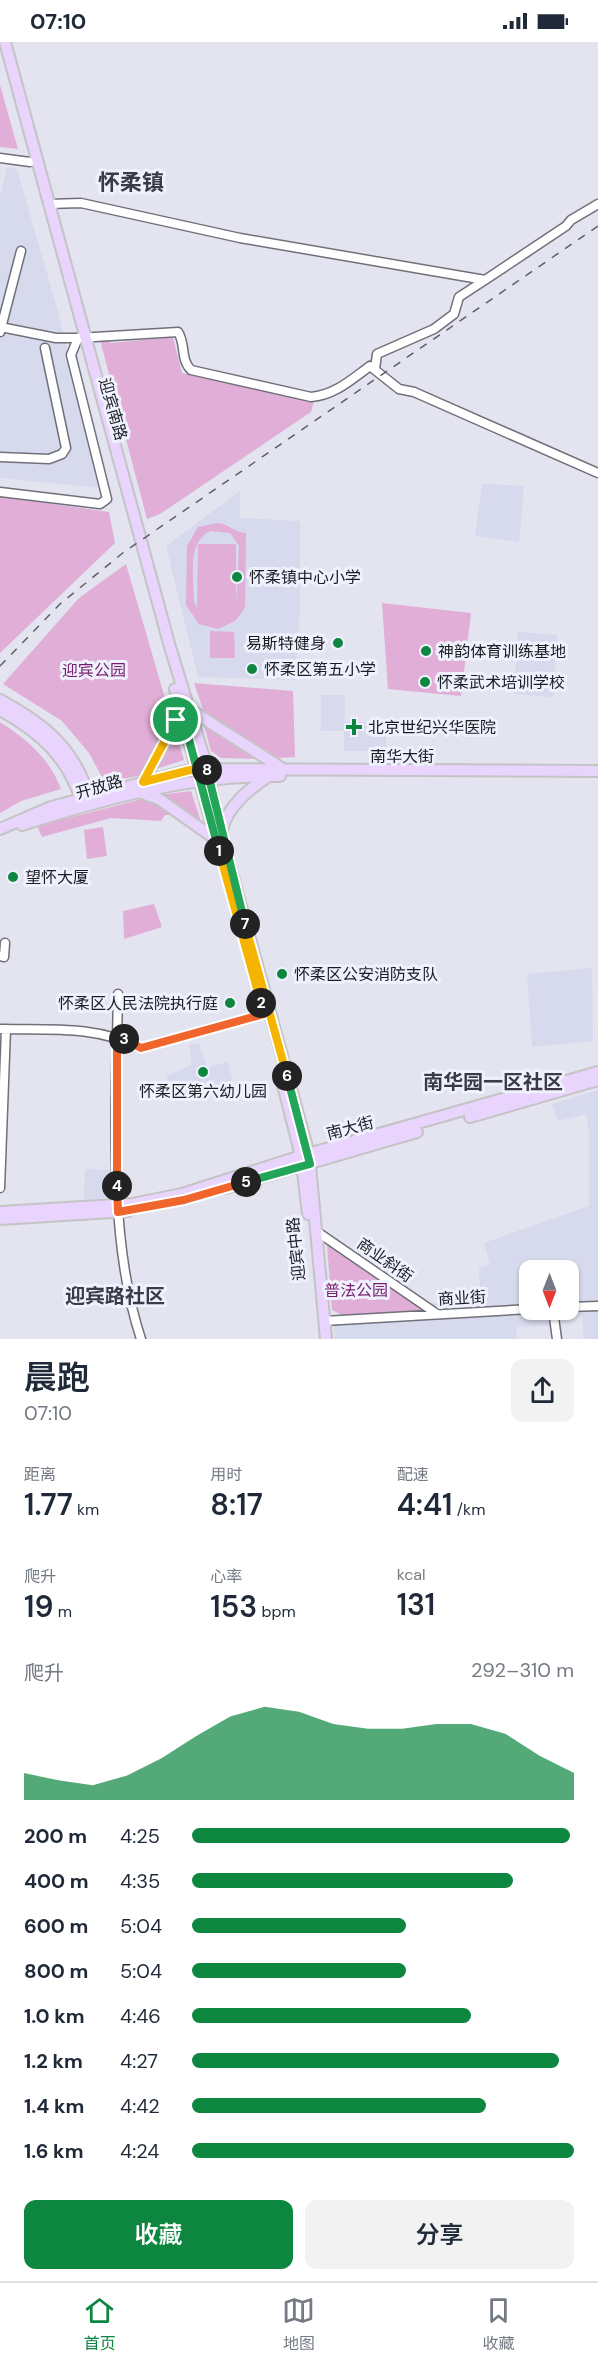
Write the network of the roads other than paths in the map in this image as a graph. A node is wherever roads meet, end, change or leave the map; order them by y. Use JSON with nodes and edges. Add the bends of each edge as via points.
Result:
{"nodes":[{"id":1,"x":5,"y":42,"type":"edge"},
{"id":2,"x":0,"y":46,"type":"edge"},
{"id":3,"x":0,"y":158,"type":"edge"},
{"id":4,"x":30,"y":162,"type":"junction"},
{"id":5,"x":48,"y":204,"type":"junction"},
{"id":6,"x":598,"y":204,"type":"edge"},
{"id":7,"x":21,"y":251,"type":"dead end"},
{"id":8,"x":485,"y":280,"type":"junction"},
{"id":9,"x":1,"y":329,"type":"edge"},
{"id":10,"x":82,"y":338,"type":"junction"},
{"id":11,"x":45,"y":348,"type":"dead end"},
{"id":12,"x":375,"y":369,"type":"junction"},
{"id":13,"x":0,"y":457,"type":"edge"},
{"id":14,"x":598,"y":473,"type":"edge"},
{"id":15,"x":0,"y":492,"type":"edge"},
{"id":16,"x":0,"y":700,"type":"edge"},
{"id":17,"x":185,"y":709,"type":"junction"},
{"id":18,"x":0,"y":710,"type":"edge"},
{"id":19,"x":283,"y":769,"type":"junction"},
{"id":20,"x":598,"y":771,"type":"edge"},
{"id":21,"x":203,"y":774,"type":"junction"},
{"id":22,"x":269,"y":776,"type":"junction"},
{"id":23,"x":598,"y":777,"type":"edge"},
{"id":24,"x":141,"y":787,"type":"junction"},
{"id":25,"x":86,"y":802,"type":"junction"},
{"id":26,"x":0,"y":829,"type":"edge"},
{"id":27,"x":0,"y":836,"type":"edge"},
{"id":28,"x":218,"y":838,"type":"junction"},
{"id":29,"x":5,"y":943,"type":"dead end"},
{"id":30,"x":0,"y":956,"type":"edge"},
{"id":31,"x":118,"y":994,"type":"dead end"},
{"id":32,"x":264,"y":1014,"type":"junction"},
{"id":33,"x":3,"y":1029,"type":"edge"},
{"id":34,"x":117,"y":1036,"type":"junction"},
{"id":35,"x":598,"y":1072,"type":"edge"},
{"id":36,"x":598,"y":1080,"type":"edge"},
{"id":37,"x":306,"y":1160,"type":"junction"},
{"id":38,"x":0,"y":1188,"type":"edge"},
{"id":39,"x":118,"y":1209,"type":"junction"},
{"id":40,"x":0,"y":1212,"type":"edge"},
{"id":41,"x":0,"y":1219,"type":"edge"},
{"id":42,"x":316,"y":1231,"type":"junction"},
{"id":43,"x":598,"y":1306,"type":"edge"},
{"id":44,"x":579,"y":1307,"type":"edge"},
{"id":45,"x":519,"y":1310,"type":"edge"},
{"id":46,"x":437,"y":1314,"type":"junction"},
{"id":47,"x":554,"y":1320,"type":"edge"},
{"id":48,"x":324,"y":1321,"type":"junction"},
{"id":49,"x":141,"y":1339,"type":"edge"},
{"id":50,"x":321,"y":1339,"type":"edge"},
{"id":51,"x":326,"y":1339,"type":"edge"},
{"id":52,"x":557,"y":1339,"type":"edge"}],
"edges":[{"from":1,"to":5,"type":"main road","name":"迎宾南路"},
{"from":2,"to":4,"type":"main road","name":"迎宾南路"},
{"from":3,"to":4,"type":"street"},
{"from":4,"to":10,"type":"main road","name":"迎宾南路"},
{"from":5,"to":8,"type":"street","via":[[81,203],[240,238]]},
{"from":5,"to":10,"type":"main road","name":"迎宾南路"},
{"from":6,"to":8,"type":"street"},
{"from":7,"to":9,"type":"street"},
{"from":8,"to":12,"type":"street","via":[[459,297],[454,314],[434,328],[377,354]]},
{"from":9,"to":10,"type":"street"},
{"from":10,"to":12,"type":"street","via":[[178,332],[186,365],[191,370],[312,397],[340,388],[370,366]]},
{"from":10,"to":15,"type":"street","via":[[71,356],[106,499],[100,504]]},
{"from":10,"to":17,"type":"main road","name":"迎宾南路"},
{"from":11,"to":13,"type":"street","via":[[66,448],[62,454],[48,459]]},
{"from":12,"to":14,"type":"street","via":[[399,389],[414,392]]},
{"from":16,"to":25,"type":"main road","via":[[53,734],[70,755]]},
{"from":17,"to":19,"type":"main road"},
{"from":17,"to":21,"type":"main road","name":"迎宾南路"},
{"from":17,"to":24,"type":"main road"},
{"from":18,"to":25,"type":"main road","via":[[31,727],[52,749]]},
{"from":19,"to":20,"type":"main road","name":"南华大街"},
{"from":19,"to":21,"type":"main road","name":"南华大街"},
{"from":21,"to":22,"type":"main road","name":"南华大街"},
{"from":21,"to":24,"type":"main road","name":"开放路"},
{"from":21,"to":28,"type":"main road","name":"迎宾南路"},
{"from":22,"to":23,"type":"main road","name":"南华大街"},
{"from":22,"to":28,"type":"main road","via":[[251,788],[224,818]]},
{"from":24,"to":25,"type":"main road","name":"开放路"},
{"from":24,"to":28,"type":"main road"},
{"from":25,"to":26,"type":"main road","name":"开放路","via":[[51,807]]},
{"from":25,"to":27,"type":"main road","name":"开放路"},
{"from":28,"to":32,"type":"main road"},
{"from":28,"to":37,"type":"main road"},
{"from":29,"to":30,"type":"street","via":[[4,957]]},
{"from":31,"to":34,"type":"street"},
{"from":32,"to":34,"type":"street","via":[[141,1048]]},
{"from":32,"to":37,"type":"main road"},
{"from":33,"to":34,"type":"street","via":[[77,1030]]},
{"from":33,"to":38,"type":"street"},
{"from":34,"to":39,"type":"street"},
{"from":35,"to":37,"type":"main road","name":"南大街"},
{"from":36,"to":37,"type":"main road","name":"南大街"},
{"from":37,"to":39,"type":"main road","name":"南大街"},
{"from":37,"to":42,"type":"main road","name":"迎宾中路"},
{"from":37,"to":50,"type":"main road","name":"迎宾中路"},
{"from":39,"to":40,"type":"main road","name":"南大街"},
{"from":39,"to":41,"type":"main road","name":"南大街"},
{"from":39,"to":49,"type":"street","via":[[130,1306]]},
{"from":42,"to":46,"type":"street","name":"商业斜街"},
{"from":42,"to":48,"type":"main road","name":"迎宾中路"},
{"from":43,"to":44,"type":"street"},
{"from":45,"to":46,"type":"street","name":"商业街"},
{"from":46,"to":48,"type":"street","name":"商业街"},
{"from":47,"to":52,"type":"street"},
{"from":48,"to":51,"type":"main road","name":"迎宾中路"}]}
